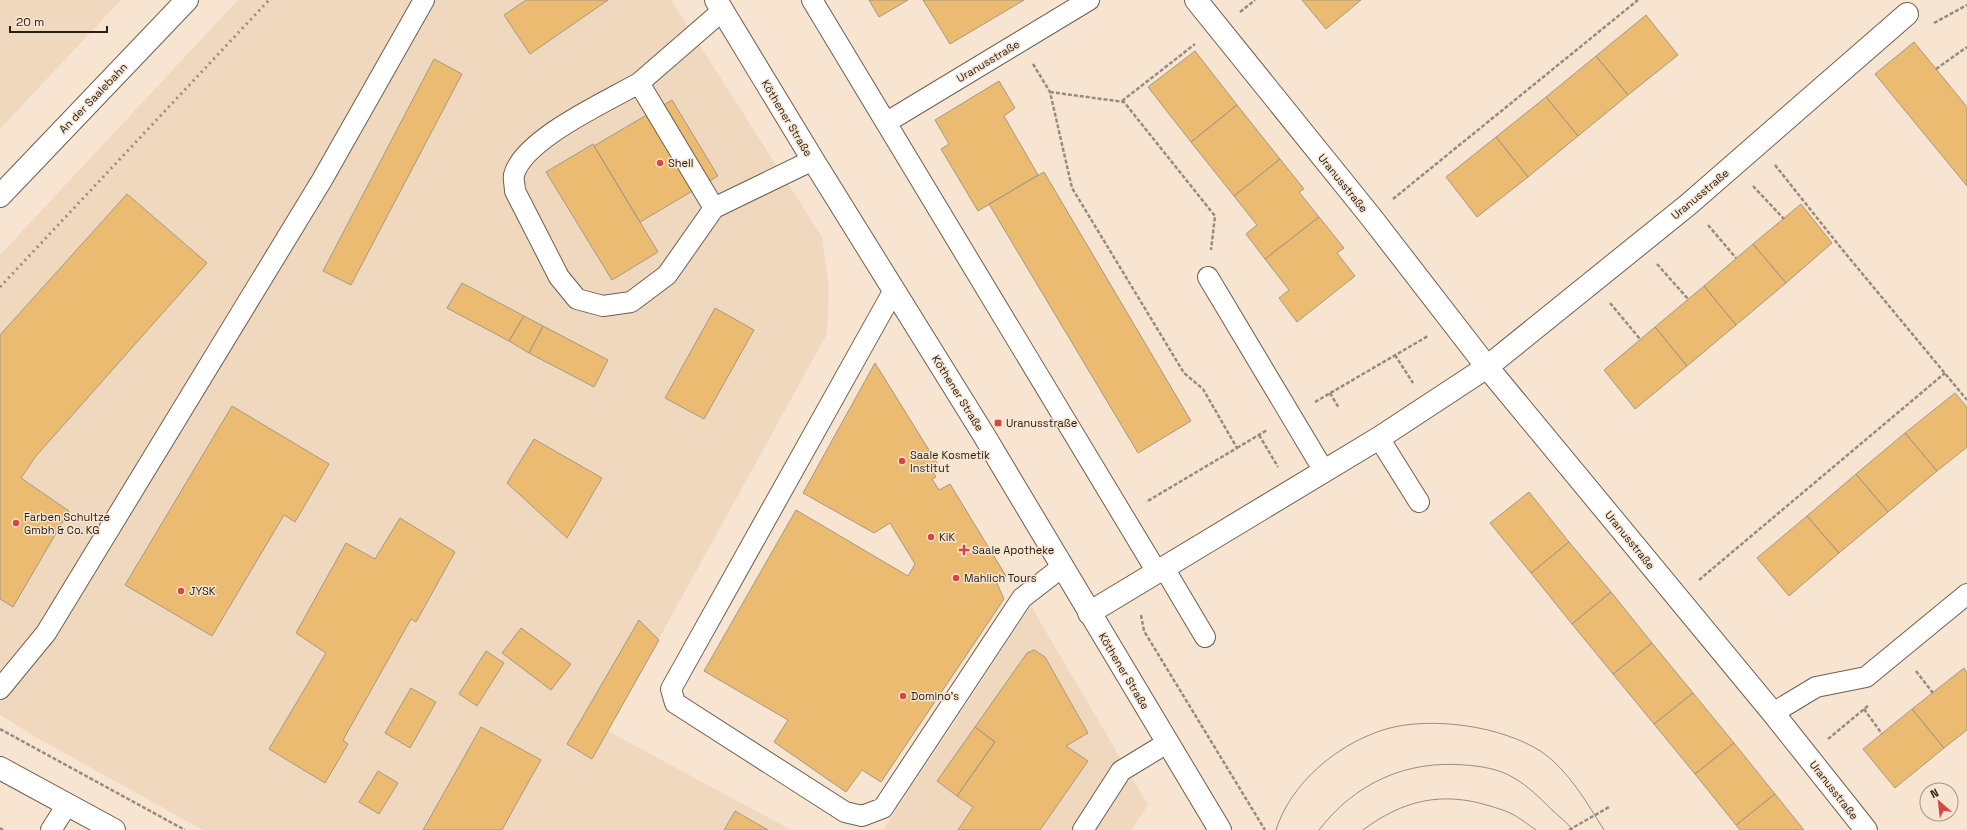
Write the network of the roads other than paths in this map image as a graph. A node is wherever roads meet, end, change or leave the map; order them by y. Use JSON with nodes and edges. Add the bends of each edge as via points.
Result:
{"nodes":[{"id":1,"x":187,"y":0,"type":"edge"},
{"id":2,"x":424,"y":0,"type":"edge"},
{"id":3,"x":812,"y":0,"type":"edge"},
{"id":4,"x":1089,"y":0,"type":"edge"},
{"id":5,"x":1196,"y":0,"type":"edge"},
{"id":6,"x":719,"y":6,"type":"edge"},
{"id":7,"x":1907,"y":14,"type":"dead end"},
{"id":8,"x":640,"y":83,"type":"junction"},
{"id":9,"x":887,"y":122,"type":"junction"},
{"id":10,"x":813,"y":160,"type":"junction"},
{"id":11,"x":0,"y":196,"type":"edge"},
{"id":12,"x":714,"y":208,"type":"junction"},
{"id":13,"x":1208,"y":277,"type":"road end"},
{"id":14,"x":894,"y":290,"type":"junction"},
{"id":15,"x":1487,"y":367,"type":"junction"},
{"id":16,"x":1379,"y":438,"type":"junction"},
{"id":17,"x":1324,"y":471,"type":"junction"},
{"id":18,"x":1419,"y":502,"type":"dead end"},
{"id":19,"x":1062,"y":567,"type":"junction"},
{"id":20,"x":1165,"y":574,"type":"junction"},
{"id":21,"x":1967,"y":594,"type":"edge"},
{"id":22,"x":1089,"y":613,"type":"junction"},
{"id":23,"x":1205,"y":637,"type":"dead end"},
{"id":24,"x":0,"y":689,"type":"edge"},
{"id":25,"x":1773,"y":713,"type":"junction"},
{"id":26,"x":1167,"y":743,"type":"junction"},
{"id":27,"x":0,"y":768,"type":"edge"},
{"id":28,"x":67,"y":805,"type":"junction"},
{"id":29,"x":51,"y":830,"type":"edge"},
{"id":30,"x":114,"y":830,"type":"edge"},
{"id":31,"x":1083,"y":830,"type":"edge"},
{"id":32,"x":1220,"y":830,"type":"edge"},
{"id":33,"x":1866,"y":830,"type":"edge"}],
"edges":[{"from":1,"to":11,"type":"street","name":"An der Saalebahn"},
{"from":2,"to":24,"type":"lane","via":[[322,180],[46,633]]},
{"from":3,"to":9,"type":"lane"},
{"from":4,"to":9,"type":"lane","name":"Uranusstraße"},
{"from":5,"to":15,"type":"street","name":"Uranusstraße","via":[[1371,217]]},
{"from":6,"to":8,"type":"lane"},
{"from":6,"to":10,"type":"street","name":"Köthener Straße"},
{"from":7,"to":15,"type":"street","name":"Uranusstraße","via":[[1689,204]]},
{"from":8,"to":12,"type":"lane"},
{"from":8,"to":12,"type":"lane","via":[[544,138],[524,156],[514,175],[515,190],[559,277],[577,299],[603,306],[631,302],[667,275]]},
{"from":9,"to":20,"type":"lane","via":[[1124,515]]},
{"from":10,"to":12,"type":"lane"},
{"from":10,"to":14,"type":"street","name":"Köthener Straße"},
{"from":13,"to":17,"type":"lane"},
{"from":14,"to":19,"type":"street","name":"Köthener Straße"},
{"from":14,"to":19,"type":"lane","via":[[671,689],[674,703],[845,812],[862,816],[883,808],[1022,598]]},
{"from":15,"to":16,"type":"street","name":"Uranusstraße"},
{"from":15,"to":25,"type":"street","name":"Uranusstraße"},
{"from":16,"to":17,"type":"street","name":"Uranusstraße"},
{"from":16,"to":18,"type":"lane"},
{"from":17,"to":20,"type":"street","name":"Uranusstraße"},
{"from":19,"to":22,"type":"street","name":"Köthener Straße"},
{"from":20,"to":22,"type":"street","name":"Uranusstraße"},
{"from":20,"to":23,"type":"lane"},
{"from":21,"to":25,"type":"lane","via":[[1866,676],[1816,687]]},
{"from":22,"to":26,"type":"street","name":"Köthener Straße"},
{"from":25,"to":33,"type":"street","name":"Uranusstraße"},
{"from":26,"to":31,"type":"lane","via":[[1121,771]]},
{"from":26,"to":32,"type":"street","name":"Köthener Straße"},
{"from":27,"to":28,"type":"street"},
{"from":28,"to":29,"type":"lane"},
{"from":28,"to":30,"type":"street"}]}
